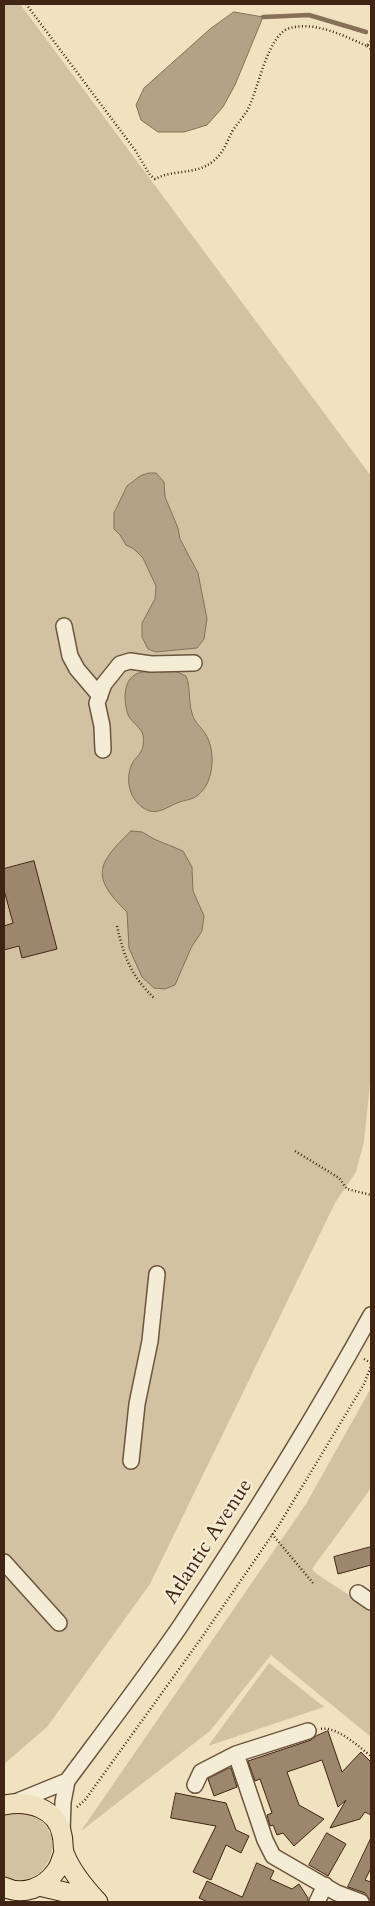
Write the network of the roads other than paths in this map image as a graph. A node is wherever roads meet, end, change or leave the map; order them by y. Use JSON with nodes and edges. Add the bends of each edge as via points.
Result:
{"nodes":[{"id":1,"x":64,"y":626,"type":"dead end"},
{"id":2,"x":194,"y":663,"type":"dead end"},
{"id":3,"x":100,"y":696,"type":"junction"},
{"id":4,"x":103,"y":750,"type":"dead end"},
{"id":5,"x":157,"y":1274,"type":"dead end"},
{"id":6,"x":371,"y":1315,"type":"edge"},
{"id":7,"x":131,"y":1461,"type":"dead end"},
{"id":8,"x":4,"y":1562,"type":"edge"},
{"id":9,"x":358,"y":1594,"type":"dead end"},
{"id":10,"x":371,"y":1602,"type":"edge"},
{"id":11,"x":59,"y":1623,"type":"dead end"},
{"id":12,"x":308,"y":1731,"type":"road end"},
{"id":13,"x":236,"y":1754,"type":"junction"},
{"id":14,"x":67,"y":1781,"type":"junction"},
{"id":15,"x":195,"y":1785,"type":"dead end"},
{"id":16,"x":9,"y":1804,"type":"edge"},
{"id":17,"x":63,"y":1843,"type":"junction"},
{"id":18,"x":39,"y":1886,"type":"junction"},
{"id":19,"x":326,"y":1886,"type":"junction"},
{"id":20,"x":8,"y":1891,"type":"edge"},
{"id":21,"x":92,"y":1902,"type":"edge"},
{"id":22,"x":98,"y":1902,"type":"edge"},
{"id":23,"x":317,"y":1902,"type":"edge"},
{"id":24,"x":361,"y":1902,"type":"edge"}],
"edges":[{"from":1,"to":3,"type":"street","via":[[70,656]]},
{"from":2,"to":3,"type":"street","via":[[130,661],[120,664],[104,684]]},
{"from":3,"to":4,"type":"street","via":[[97,703]]},
{"from":5,"to":7,"type":"street"},
{"from":6,"to":14,"type":"street","name":"Atlantic Avenue","via":[[249,1522],[178,1630]]},
{"from":8,"to":11,"type":"street"},
{"from":9,"to":10,"type":"street"},
{"from":12,"to":13,"type":"street"},
{"from":13,"to":15,"type":"street","via":[[201,1772]]},
{"from":13,"to":19,"type":"street","via":[[273,1856]]},
{"from":14,"to":16,"type":"street"},
{"from":14,"to":17,"type":"street","name":"Atlantic Avenue","via":[[63,1802]]},
{"from":16,"to":17,"type":"main road","via":[[30,1803],[44,1809],[56,1820]]},
{"from":17,"to":18,"type":"main road","via":[[58,1869]]},
{"from":17,"to":22,"type":"main road","via":[[86,1889]]},
{"from":18,"to":20,"type":"main road"},
{"from":18,"to":21,"type":"main road"},
{"from":19,"to":23,"type":"street"},
{"from":19,"to":24,"type":"street"}]}
